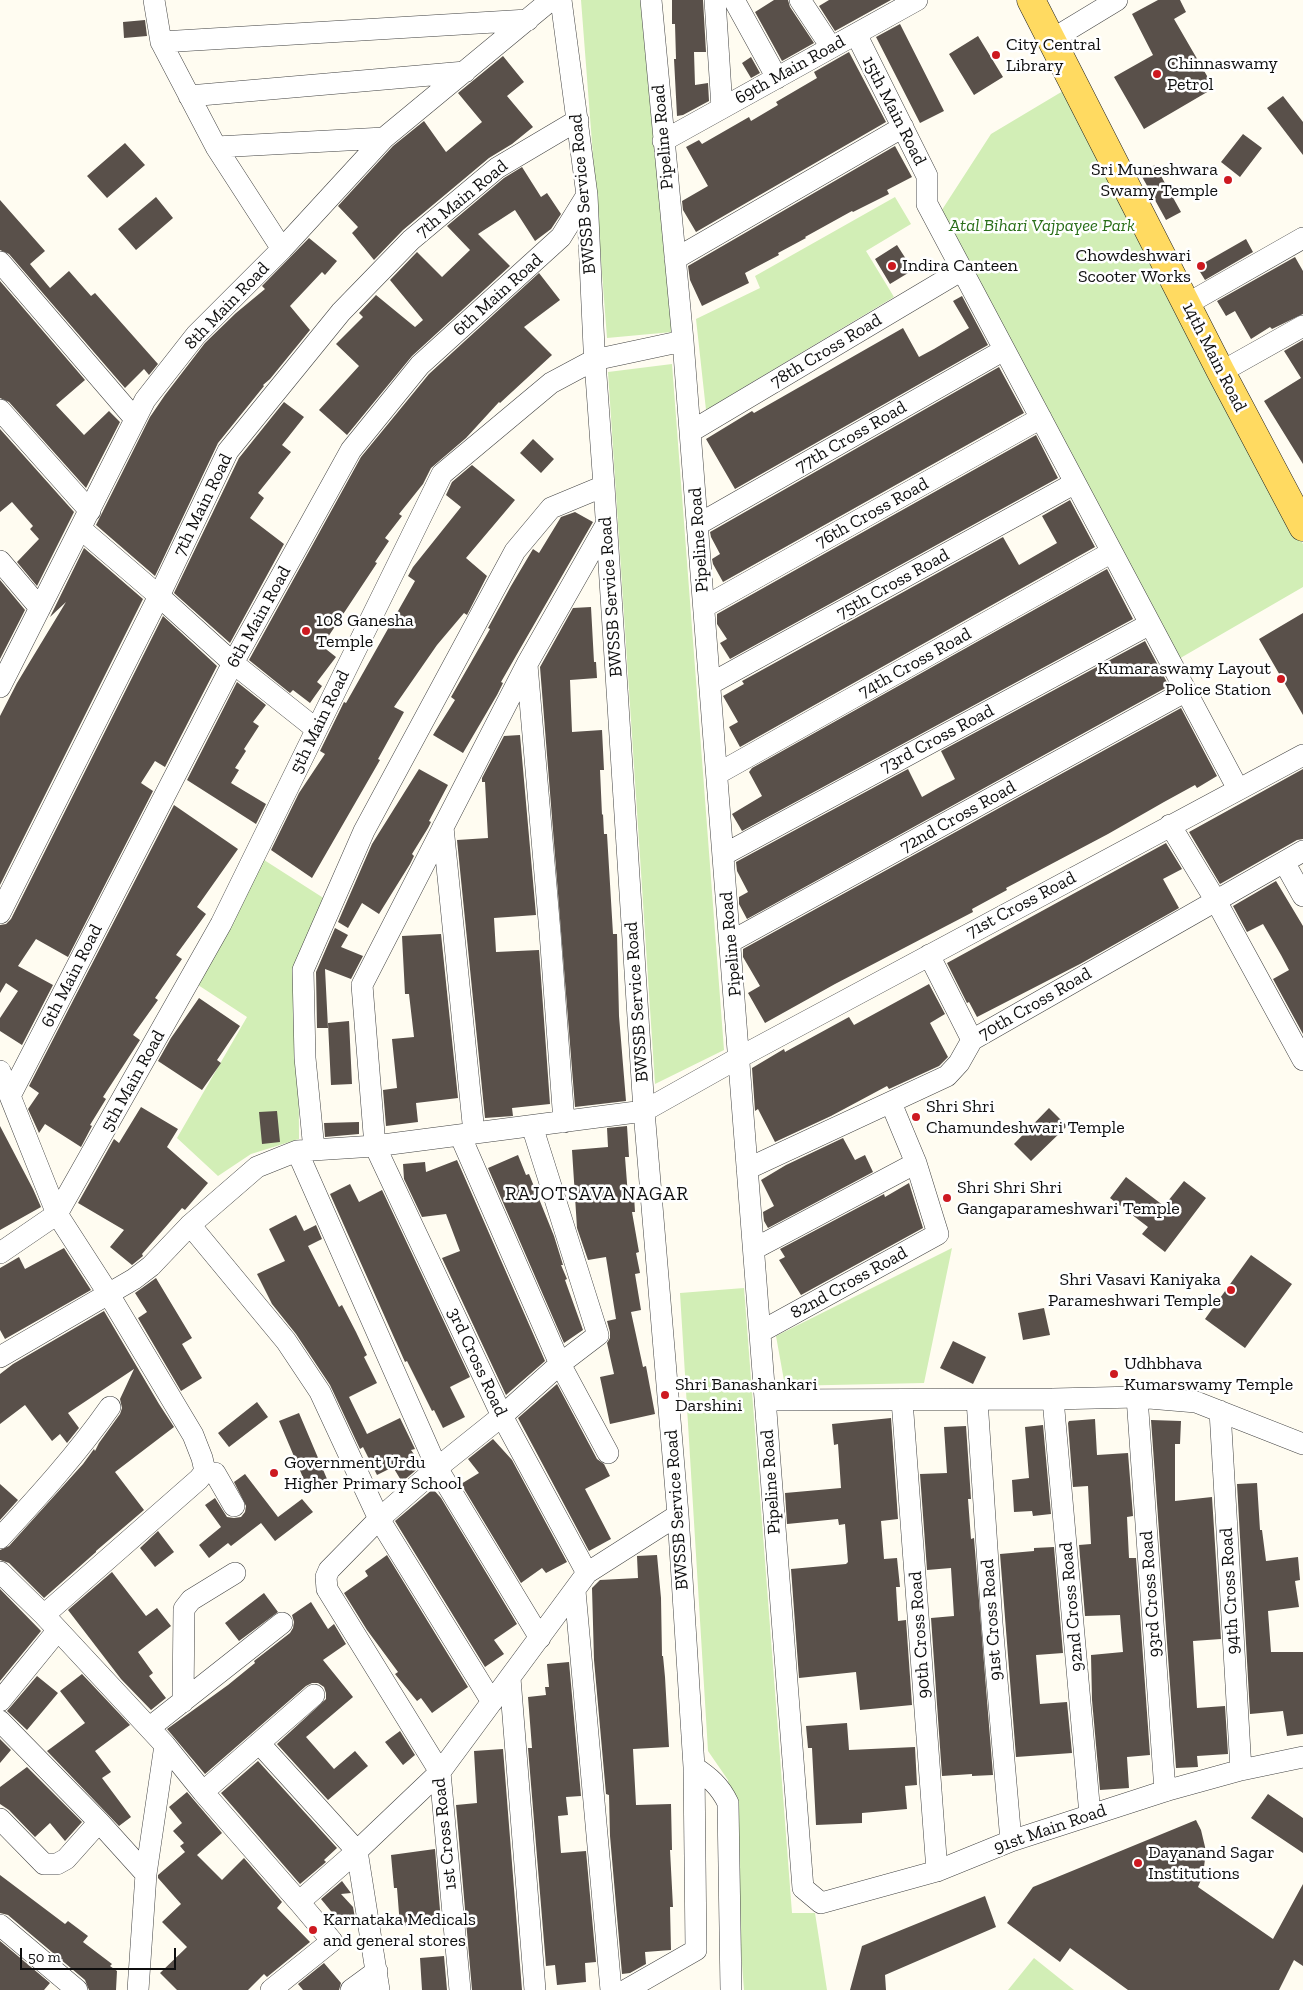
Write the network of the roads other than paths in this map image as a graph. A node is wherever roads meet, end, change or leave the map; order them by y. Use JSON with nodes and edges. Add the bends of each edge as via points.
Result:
{"nodes":[{"id":1,"x":154,"y":0,"type":"edge"},
{"id":2,"x":551,"y":0,"type":"edge"},
{"id":3,"x":561,"y":0,"type":"edge"},
{"id":4,"x":651,"y":0,"type":"edge"},
{"id":5,"x":715,"y":0,"type":"edge"},
{"id":6,"x":734,"y":0,"type":"edge"},
{"id":7,"x":800,"y":0,"type":"edge"},
{"id":8,"x":917,"y":0,"type":"edge"},
{"id":9,"x":1031,"y":0,"type":"edge"},
{"id":10,"x":1117,"y":0,"type":"edge"},
{"id":11,"x":883,"y":8,"type":"edge"},
{"id":12,"x":528,"y":20,"type":"junction"},
{"id":13,"x":856,"y":34,"type":"junction"},
{"id":14,"x":1051,"y":40,"type":"junction"},
{"id":15,"x":161,"y":42,"type":"junction"},
{"id":16,"x":832,"y":47,"type":"junction"},
{"id":17,"x":465,"y":72,"type":"junction"},
{"id":18,"x":777,"y":78,"type":"junction"},
{"id":19,"x":189,"y":96,"type":"junction"},
{"id":20,"x":722,"y":108,"type":"junction"},
{"id":21,"x":578,"y":120,"type":"junction"},
{"id":22,"x":903,"y":127,"type":"junction"},
{"id":23,"x":384,"y":138,"type":"junction"},
{"id":24,"x":663,"y":141,"type":"junction"},
{"id":25,"x":216,"y":147,"type":"junction"},
{"id":26,"x":587,"y":195,"type":"junction"},
{"id":27,"x":1301,"y":243,"type":"edge"},
{"id":28,"x":282,"y":249,"type":"junction"},
{"id":29,"x":674,"y":259,"type":"junction"},
{"id":30,"x":0,"y":262,"type":"edge"},
{"id":31,"x":962,"y":270,"type":"junction"},
{"id":32,"x":1187,"y":304,"type":"junction"},
{"id":33,"x":1303,"y":326,"type":"edge"},
{"id":34,"x":684,"y":342,"type":"junction"},
{"id":35,"x":1004,"y":350,"type":"junction"},
{"id":36,"x":594,"y":360,"type":"junction"},
{"id":37,"x":1221,"y":372,"type":"junction"},
{"id":38,"x":0,"y":410,"type":"edge"},
{"id":39,"x":1040,"y":418,"type":"junction"},
{"id":40,"x":135,"y":419,"type":"junction"},
{"id":41,"x":690,"y":432,"type":"junction"},
{"id":42,"x":1075,"y":483,"type":"junction"},
{"id":43,"x":604,"y":486,"type":"junction"},
{"id":44,"x":85,"y":520,"type":"junction"},
{"id":45,"x":606,"y":525,"type":"junction"},
{"id":46,"x":698,"y":525,"type":"junction"},
{"id":47,"x":1303,"y":527,"type":"edge"},
{"id":48,"x":1112,"y":552,"type":"junction"},
{"id":49,"x":0,"y":561,"type":"edge"},
{"id":50,"x":159,"y":596,"type":"junction"},
{"id":51,"x":704,"y":607,"type":"junction"},
{"id":52,"x":40,"y":608,"type":"junction"},
{"id":53,"x":1150,"y":624,"type":"junction"},
{"id":54,"x":233,"y":663,"type":"junction"},
{"id":55,"x":527,"y":664,"type":"junction"},
{"id":56,"x":710,"y":684,"type":"junction"},
{"id":57,"x":0,"y":687,"type":"edge"},
{"id":58,"x":1186,"y":691,"type":"junction"},
{"id":59,"x":316,"y":729,"type":"junction"},
{"id":60,"x":1303,"y":755,"type":"edge"},
{"id":61,"x":717,"y":774,"type":"junction"},
{"id":62,"x":1238,"y":789,"type":"junction"},
{"id":63,"x":1170,"y":825,"type":"junction"},
{"id":64,"x":444,"y":827,"type":"junction"},
{"id":65,"x":1303,"y":852,"type":"edge"},
{"id":66,"x":724,"y":854,"type":"junction"},
{"id":67,"x":1284,"y":862,"type":"junction"},
{"id":68,"x":1303,"y":896,"type":"edge"},
{"id":69,"x":1216,"y":901,"type":"junction"},
{"id":70,"x":0,"y":913,"type":"edge"},
{"id":71,"x":730,"y":942,"type":"junction"},
{"id":72,"x":929,"y":955,"type":"junction"},
{"id":73,"x":972,"y":1040,"type":"junction"},
{"id":74,"x":740,"y":1057,"type":"junction"},
{"id":75,"x":1303,"y":1060,"type":"edge"},
{"id":76,"x":0,"y":1071,"type":"edge"},
{"id":77,"x":10,"y":1096,"type":"junction"},
{"id":78,"x":891,"y":1103,"type":"junction"},
{"id":79,"x":644,"y":1110,"type":"junction"},
{"id":80,"x":564,"y":1122,"type":"junction"},
{"id":81,"x":532,"y":1126,"type":"junction"},
{"id":82,"x":467,"y":1134,"type":"junction"},
{"id":83,"x":375,"y":1146,"type":"junction"},
{"id":84,"x":305,"y":1150,"type":"junction"},
{"id":85,"x":916,"y":1163,"type":"junction"},
{"id":86,"x":747,"y":1169,"type":"junction"},
{"id":87,"x":57,"y":1214,"type":"junction"},
{"id":88,"x":190,"y":1225,"type":"junction"},
{"id":89,"x":754,"y":1249,"type":"junction"},
{"id":90,"x":0,"y":1253,"type":"edge"},
{"id":91,"x":108,"y":1294,"type":"junction"},
{"id":92,"x":760,"y":1332,"type":"junction"},
{"id":93,"x":0,"y":1357,"type":"edge"},
{"id":94,"x":560,"y":1364,"type":"junction"},
{"id":95,"x":1137,"y":1397,"type":"junction"},
{"id":96,"x":1054,"y":1399,"type":"junction"},
{"id":97,"x":765,"y":1400,"type":"junction"},
{"id":98,"x":902,"y":1400,"type":"junction"},
{"id":99,"x":977,"y":1400,"type":"junction"},
{"id":100,"x":110,"y":1408,"type":"dead end"},
{"id":101,"x":1220,"y":1411,"type":"junction"},
{"id":102,"x":502,"y":1416,"type":"junction"},
{"id":103,"x":1303,"y":1444,"type":"edge"},
{"id":104,"x":608,"y":1453,"type":"dead end"},
{"id":105,"x":437,"y":1468,"type":"junction"},
{"id":106,"x":215,"y":1473,"type":"dead end"},
{"id":107,"x":234,"y":1506,"type":"dead end"},
{"id":108,"x":678,"y":1515,"type":"junction"},
{"id":109,"x":379,"y":1519,"type":"junction"},
{"id":110,"x":0,"y":1538,"type":"edge"},
{"id":111,"x":0,"y":1572,"type":"edge"},
{"id":112,"x":235,"y":1573,"type":"dead end"},
{"id":113,"x":587,"y":1573,"type":"junction"},
{"id":114,"x":575,"y":1591,"type":"junction"},
{"id":115,"x":51,"y":1622,"type":"junction"},
{"id":116,"x":282,"y":1623,"type":"dead end"},
{"id":117,"x":540,"y":1638,"type":"junction"},
{"id":118,"x":510,"y":1678,"type":"junction"},
{"id":119,"x":314,"y":1696,"type":"dead end"},
{"id":120,"x":0,"y":1701,"type":"edge"},
{"id":121,"x":182,"y":1702,"type":"junction"},
{"id":122,"x":492,"y":1702,"type":"junction"},
{"id":123,"x":0,"y":1721,"type":"edge"},
{"id":124,"x":149,"y":1728,"type":"junction"},
{"id":125,"x":259,"y":1743,"type":"junction"},
{"id":126,"x":165,"y":1745,"type":"junction"},
{"id":127,"x":1303,"y":1757,"type":"edge"},
{"id":128,"x":694,"y":1767,"type":"junction"},
{"id":129,"x":1241,"y":1770,"type":"junction"},
{"id":130,"x":440,"y":1772,"type":"junction"},
{"id":131,"x":1166,"y":1791,"type":"junction"},
{"id":132,"x":203,"y":1792,"type":"junction"},
{"id":133,"x":1090,"y":1815,"type":"junction"},
{"id":134,"x":0,"y":1819,"type":"edge"},
{"id":135,"x":99,"y":1822,"type":"junction"},
{"id":136,"x":1011,"y":1840,"type":"junction"},
{"id":137,"x":357,"y":1851,"type":"junction"},
{"id":138,"x":937,"y":1871,"type":"junction"},
{"id":139,"x":146,"y":1874,"type":"junction"},
{"id":140,"x":803,"y":1888,"type":"joint"},
{"id":141,"x":299,"y":1902,"type":"junction"},
{"id":142,"x":0,"y":1925,"type":"edge"},
{"id":143,"x":378,"y":1980,"type":"edge"},
{"id":144,"x":77,"y":1990,"type":"edge"},
{"id":145,"x":138,"y":1990,"type":"edge"},
{"id":146,"x":271,"y":1990,"type":"edge"},
{"id":147,"x":351,"y":1990,"type":"edge"},
{"id":148,"x":460,"y":1990,"type":"edge"},
{"id":149,"x":535,"y":1990,"type":"edge"},
{"id":150,"x":611,"y":1990,"type":"edge"},
{"id":151,"x":626,"y":1990,"type":"edge"},
{"id":152,"x":731,"y":1990,"type":"edge"}],
"edges":[{"from":1,"to":15,"type":"street"},
{"from":2,"to":12,"type":"street","name":"8th Main Road"},
{"from":3,"to":21,"type":"street","name":"BWSSB Service Road"},
{"from":4,"to":24,"type":"street","name":"Pipeline Road"},
{"from":5,"to":20,"type":"street"},
{"from":6,"to":18,"type":"street"},
{"from":7,"to":16,"type":"street"},
{"from":8,"to":11,"type":"street","name":"69th Main Road"},
{"from":9,"to":14,"type":"main road","name":"14th Main Road"},
{"from":10,"to":14,"type":"street"},
{"from":11,"to":13,"type":"street","name":"69th Main Road"},
{"from":12,"to":15,"type":"street"},
{"from":12,"to":17,"type":"street","name":"8th Main Road"},
{"from":13,"to":16,"type":"street","name":"69th Main Road"},
{"from":13,"to":22,"type":"street","name":"15th Main Road"},
{"from":14,"to":32,"type":"main road","name":"14th Main Road"},
{"from":15,"to":19,"type":"street"},
{"from":16,"to":18,"type":"street","name":"69th Main Road"},
{"from":17,"to":19,"type":"street"},
{"from":17,"to":23,"type":"street","name":"8th Main Road"},
{"from":18,"to":20,"type":"street","name":"69th Main Road"},
{"from":19,"to":25,"type":"street"},
{"from":20,"to":24,"type":"street","name":"69th Main Road"},
{"from":21,"to":26,"type":"street","name":"BWSSB Service Road"},
{"from":21,"to":50,"type":"street","name":"7th Main Road","via":[[497,168],[411,240],[341,312],[228,451]]},
{"from":22,"to":29,"type":"street"},
{"from":22,"to":31,"type":"street","name":"15th Main Road","via":[[927,176],[927,204]]},
{"from":23,"to":25,"type":"street"},
{"from":23,"to":28,"type":"street","name":"8th Main Road"},
{"from":24,"to":29,"type":"street","name":"Pipeline Road"},
{"from":25,"to":28,"type":"street"},
{"from":26,"to":36,"type":"street","name":"BWSSB Service Road"},
{"from":26,"to":54,"type":"street","name":"6th Main Road","via":[[562,236],[420,365],[351,450]]},
{"from":27,"to":32,"type":"street"},
{"from":28,"to":40,"type":"street","name":"8th Main Road","via":[[196,334],[144,400]]},
{"from":29,"to":34,"type":"street","name":"Pipeline Road"},
{"from":30,"to":40,"type":"street"},
{"from":31,"to":35,"type":"street","name":"15th Main Road"},
{"from":31,"to":41,"type":"street","name":"78th Cross Road"},
{"from":32,"to":37,"type":"main road","name":"14th Main Road"},
{"from":33,"to":37,"type":"street"},
{"from":34,"to":36,"type":"street","name":"5th Main Road"},
{"from":34,"to":41,"type":"street","name":"Pipeline Road"},
{"from":35,"to":39,"type":"street","name":"15th Main Road"},
{"from":35,"to":46,"type":"street","name":"77th Cross Road"},
{"from":36,"to":43,"type":"street","name":"BWSSB Service Road"},
{"from":36,"to":59,"type":"street","name":"5th Main Road","via":[[551,383],[442,474]]},
{"from":37,"to":47,"type":"main road","name":"14th Main Road"},
{"from":38,"to":44,"type":"street"},
{"from":39,"to":42,"type":"street","name":"15th Main Road"},
{"from":39,"to":51,"type":"street","name":"76th Cross Road"},
{"from":40,"to":44,"type":"street","name":"8th Main Road"},
{"from":41,"to":46,"type":"street","name":"Pipeline Road"},
{"from":42,"to":48,"type":"street","name":"15th Main Road"},
{"from":42,"to":56,"type":"street","name":"75th Cross Road"},
{"from":43,"to":45,"type":"street","name":"BWSSB Service Road"},
{"from":43,"to":84,"type":"street","via":[[551,508],[515,551],[364,832],[303,970]]},
{"from":44,"to":50,"type":"street"},
{"from":44,"to":52,"type":"street","name":"8th Main Road"},
{"from":45,"to":55,"type":"street"},
{"from":45,"to":79,"type":"street","name":"BWSSB Service Road"},
{"from":46,"to":51,"type":"street","name":"Pipeline Road"},
{"from":48,"to":53,"type":"street","name":"15th Main Road"},
{"from":48,"to":61,"type":"street","name":"74th Cross Road"},
{"from":49,"to":52,"type":"street"},
{"from":50,"to":54,"type":"street"},
{"from":50,"to":70,"type":"street","name":"7th Main Road"},
{"from":51,"to":56,"type":"street","name":"Pipeline Road"},
{"from":52,"to":57,"type":"street","name":"8th Main Road"},
{"from":53,"to":58,"type":"street","name":"15th Main Road"},
{"from":53,"to":66,"type":"street","name":"73rd Cross Road"},
{"from":54,"to":59,"type":"street"},
{"from":54,"to":77,"type":"street","name":"6th Main Road"},
{"from":55,"to":64,"type":"street"},
{"from":55,"to":80,"type":"street"},
{"from":56,"to":61,"type":"street","name":"Pipeline Road"},
{"from":58,"to":62,"type":"street","name":"15th Main Road"},
{"from":58,"to":71,"type":"street","name":"72nd Cross Road"},
{"from":59,"to":87,"type":"street","name":"5th Main Road","via":[[221,924]]},
{"from":60,"to":62,"type":"street","name":"71st Cross Road"},
{"from":61,"to":66,"type":"street","name":"Pipeline Road"},
{"from":62,"to":63,"type":"street","name":"71st Cross Road"},
{"from":63,"to":69,"type":"street"},
{"from":63,"to":72,"type":"street","name":"71st Cross Road"},
{"from":64,"to":82,"type":"street"},
{"from":64,"to":83,"type":"street","via":[[362,985]]},
{"from":65,"to":67,"type":"street","name":"70th Cross Road"},
{"from":66,"to":71,"type":"street","name":"Pipeline Road"},
{"from":67,"to":68,"type":"street"},
{"from":67,"to":69,"type":"street","name":"70th Cross Road"},
{"from":69,"to":73,"type":"street","name":"70th Cross Road"},
{"from":69,"to":75,"type":"street"},
{"from":71,"to":74,"type":"street","name":"Pipeline Road"},
{"from":72,"to":73,"type":"street"},
{"from":72,"to":74,"type":"street","name":"71st Cross Road"},
{"from":73,"to":78,"type":"street","name":"70th Cross Road","via":[[947,1076]]},
{"from":74,"to":79,"type":"street","name":"71st Cross Road"},
{"from":74,"to":86,"type":"street","name":"Pipeline Road"},
{"from":76,"to":77,"type":"street"},
{"from":77,"to":87,"type":"street"},
{"from":78,"to":85,"type":"street"},
{"from":78,"to":86,"type":"street","name":"70th Cross Road"},
{"from":79,"to":80,"type":"street"},
{"from":79,"to":108,"type":"street","name":"BWSSB Service Road"},
{"from":80,"to":81,"type":"street"},
{"from":81,"to":82,"type":"street"},
{"from":81,"to":94,"type":"street","via":[[598,1335]]},
{"from":82,"to":83,"type":"street"},
{"from":82,"to":94,"type":"street"},
{"from":83,"to":84,"type":"street"},
{"from":83,"to":102,"type":"street","name":"3rd Cross Road"},
{"from":84,"to":88,"type":"street","via":[[256,1167]]},
{"from":84,"to":105,"type":"street"},
{"from":85,"to":89,"type":"street"},
{"from":85,"to":92,"type":"street","name":"82nd Cross Road","via":[[938,1234]]},
{"from":86,"to":89,"type":"street","name":"Pipeline Road"},
{"from":87,"to":90,"type":"street"},
{"from":87,"to":91,"type":"street"},
{"from":88,"to":91,"type":"street","via":[[151,1266]]},
{"from":88,"to":109,"type":"street","via":[[286,1341],[320,1392]]},
{"from":89,"to":92,"type":"street","name":"Pipeline Road"},
{"from":91,"to":93,"type":"street"},
{"from":91,"to":115,"type":"street","via":[[193,1436],[205,1471]]},
{"from":92,"to":97,"type":"street","name":"Pipeline Road"},
{"from":94,"to":102,"type":"street"},
{"from":94,"to":104,"type":"street"},
{"from":95,"to":96,"type":"street"},
{"from":95,"to":101,"type":"street","via":[[1196,1402]]},
{"from":95,"to":131,"type":"street","name":"93rd Cross Road"},
{"from":96,"to":99,"type":"street"},
{"from":96,"to":133,"type":"street","name":"92nd Cross Road"},
{"from":97,"to":98,"type":"street"},
{"from":97,"to":140,"type":"street","name":"Pipeline Road"},
{"from":98,"to":99,"type":"street"},
{"from":98,"to":138,"type":"street","name":"90th Cross Road"},
{"from":99,"to":136,"type":"street","name":"91st Cross Road"},
{"from":100,"to":110,"type":"street","via":[[89,1437]]},
{"from":101,"to":103,"type":"street"},
{"from":101,"to":129,"type":"street","name":"94th Cross Road"},
{"from":102,"to":105,"type":"street"},
{"from":102,"to":113,"type":"street","name":"3rd Cross Road"},
{"from":105,"to":109,"type":"street"},
{"from":105,"to":117,"type":"street"},
{"from":106,"to":107,"type":"street"},
{"from":108,"to":113,"type":"street"},
{"from":108,"to":128,"type":"street","name":"BWSSB Service Road"},
{"from":109,"to":122,"type":"street"},
{"from":109,"to":130,"type":"street","name":"1st Cross Road","via":[[329,1570],[327,1589]]},
{"from":111,"to":115,"type":"street"},
{"from":112,"to":121,"type":"street","via":[[191,1600],[184,1609]]},
{"from":113,"to":114,"type":"street"},
{"from":114,"to":117,"type":"street"},
{"from":114,"to":150,"type":"street"},
{"from":115,"to":120,"type":"street"},
{"from":115,"to":124,"type":"street"},
{"from":116,"to":121,"type":"street"},
{"from":117,"to":118,"type":"street"},
{"from":118,"to":122,"type":"street"},
{"from":118,"to":149,"type":"street"},
{"from":119,"to":125,"type":"street"},
{"from":121,"to":124,"type":"street"},
{"from":122,"to":130,"type":"street"},
{"from":123,"to":135,"type":"street"},
{"from":124,"to":126,"type":"street"},
{"from":125,"to":132,"type":"street"},
{"from":125,"to":137,"type":"street"},
{"from":126,"to":132,"type":"street"},
{"from":126,"to":139,"type":"street"},
{"from":127,"to":129,"type":"street","name":"91st Main Road"},
{"from":128,"to":151,"type":"street","name":"BWSSB Service Road","via":[[696,1950]]},
{"from":128,"to":152,"type":"street","via":[[712,1779],[728,1803]]},
{"from":129,"to":131,"type":"street","name":"91st Main Road"},
{"from":130,"to":137,"type":"street"},
{"from":130,"to":148,"type":"street","name":"1st Cross Road"},
{"from":131,"to":133,"type":"street","name":"91st Main Road"},
{"from":132,"to":141,"type":"street"},
{"from":133,"to":136,"type":"street","name":"91st Main Road"},
{"from":134,"to":135,"type":"street","via":[[44,1864],[57,1864],[66,1859]]},
{"from":135,"to":139,"type":"street"},
{"from":136,"to":138,"type":"street","name":"91st Main Road"},
{"from":137,"to":141,"type":"street"},
{"from":137,"to":143,"type":"street"},
{"from":138,"to":140,"type":"street","name":"91st Main Road","via":[[822,1903]]},
{"from":139,"to":145,"type":"street"},
{"from":141,"to":146,"type":"street","via":[[332,1941]]},
{"from":142,"to":144,"type":"street"},
{"from":143,"to":147,"type":"street"}]}
